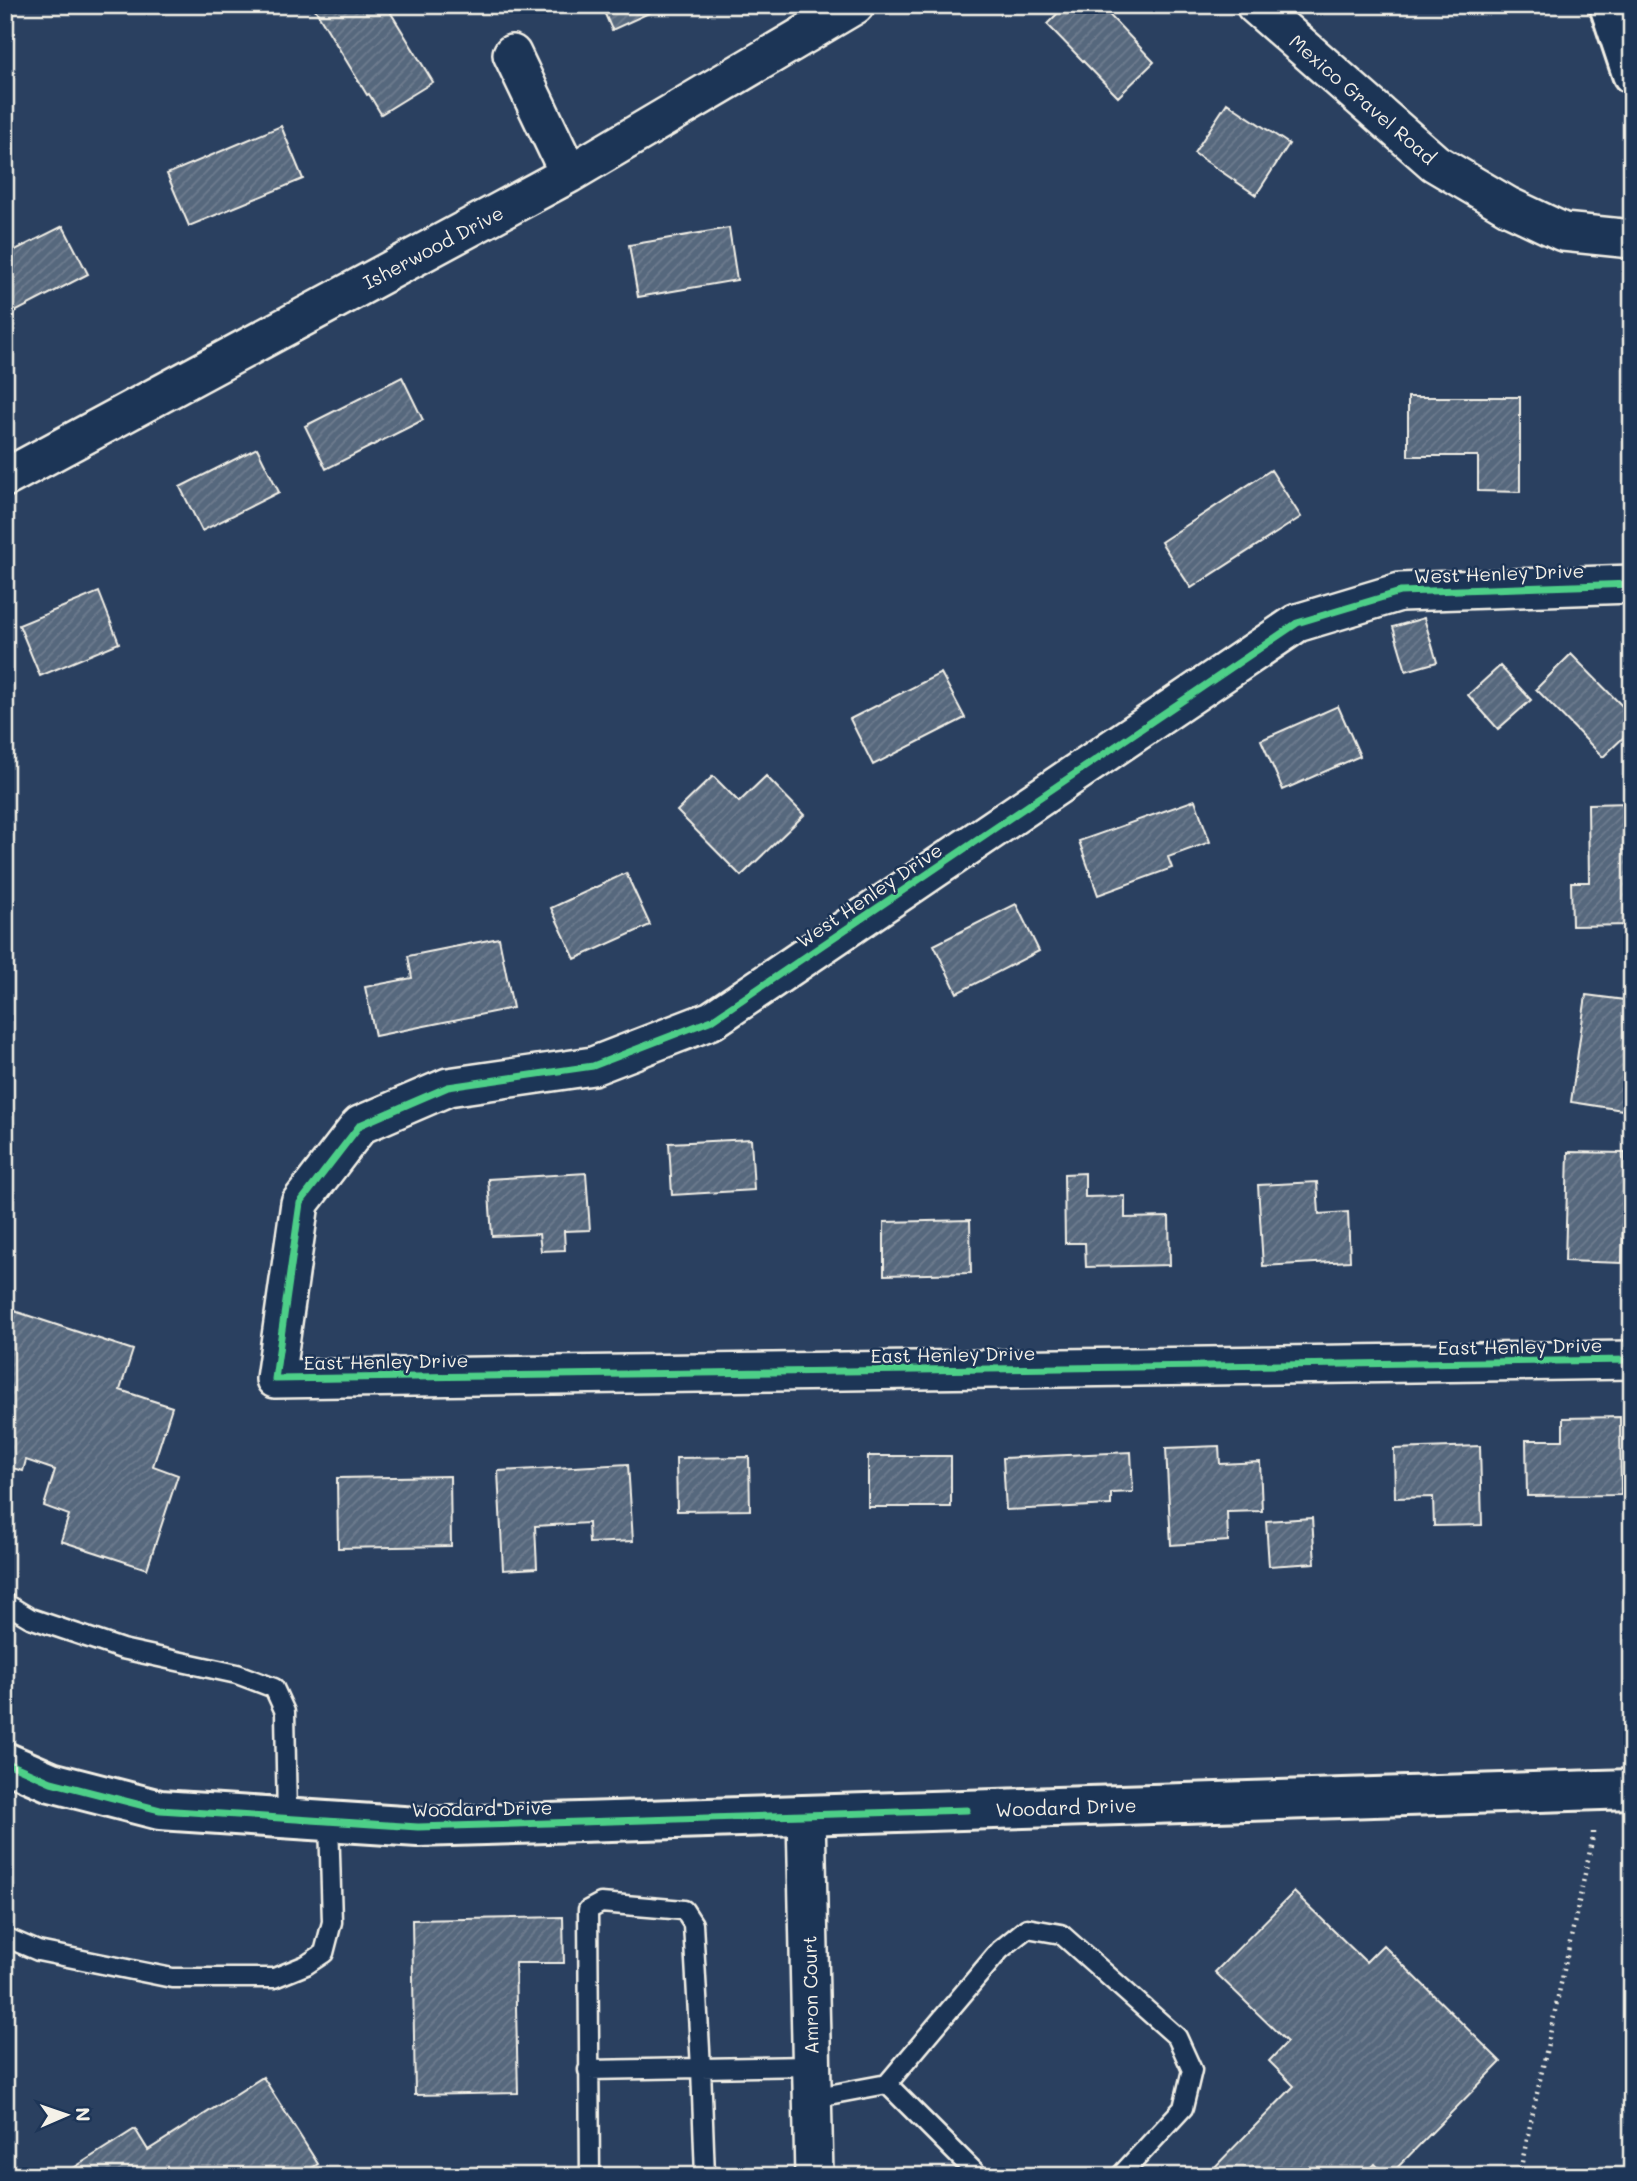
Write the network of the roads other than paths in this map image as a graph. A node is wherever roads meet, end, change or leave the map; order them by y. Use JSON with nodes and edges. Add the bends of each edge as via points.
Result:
{"nodes":[{"id":1,"x":855,"y":5,"type":"edge"},
{"id":2,"x":1255,"y":5,"type":"edge"},
{"id":3,"x":1609,"y":5,"type":"edge"},
{"id":4,"x":512,"y":54,"type":"dead end"},
{"id":5,"x":1632,"y":74,"type":"edge"},
{"id":6,"x":569,"y":174,"type":"junction"},
{"id":7,"x":1632,"y":239,"type":"edge"},
{"id":8,"x":5,"y":478,"type":"edge"},
{"id":9,"x":1632,"y":583,"type":"edge"},
{"id":10,"x":1632,"y":1360,"type":"edge"},
{"id":11,"x":275,"y":1379,"type":"joint"},
{"id":12,"x":5,"y":1603,"type":"edge"},
{"id":13,"x":5,"y":1762,"type":"edge"},
{"id":14,"x":1632,"y":1789,"type":"edge"},
{"id":15,"x":806,"y":1815,"type":"junction"},
{"id":16,"x":287,"y":1818,"type":"junction"},
{"id":17,"x":329,"y":1821,"type":"junction"},
{"id":18,"x":5,"y":1937,"type":"edge"},
{"id":19,"x":701,"y":2068,"type":"junction"},
{"id":20,"x":588,"y":2070,"type":"junction"},
{"id":21,"x":812,"y":2082,"type":"junction"},
{"id":22,"x":887,"y":2084,"type":"junction"},
{"id":23,"x":590,"y":2176,"type":"edge"},
{"id":24,"x":705,"y":2176,"type":"edge"},
{"id":25,"x":814,"y":2176,"type":"edge"},
{"id":26,"x":979,"y":2176,"type":"edge"},
{"id":27,"x":1120,"y":2176,"type":"edge"}],
"edges":[{"from":1,"to":6,"type":"street","name":"Isherwood Drive"},
{"from":2,"to":7,"type":"street","name":"Mexico Gravel Road","via":[[1435,163],[1563,232]]},
{"from":3,"to":5,"type":"street"},
{"from":4,"to":6,"type":"street"},
{"from":6,"to":8,"type":"street","name":"Isherwood Drive"},
{"from":9,"to":11,"type":"street","name":"West Henley Drive","via":[[1400,592],[1297,624],[712,1020],[593,1066],[448,1087],[360,1125],[300,1203]]},
{"from":10,"to":11,"type":"street","name":"East Henley Drive"},
{"from":12,"to":16,"type":"lane","via":[[30,1618],[122,1649],[237,1674],[274,1688],[285,1712]]},
{"from":13,"to":16,"type":"street","name":"Woodard Drive","via":[[51,1782],[160,1810]]},
{"from":14,"to":15,"type":"street","name":"Woodard Drive"},
{"from":15,"to":17,"type":"street","name":"Woodard Drive","via":[[418,1827]]},
{"from":15,"to":21,"type":"street","name":"Amron Court"},
{"from":16,"to":17,"type":"street","name":"Woodard Drive"},
{"from":17,"to":18,"type":"lane","via":[[332,1922],[324,1953],[274,1978],[172,1978],[38,1951]]},
{"from":19,"to":20,"type":"lane"},
{"from":19,"to":20,"type":"lane","via":[[693,1924],[684,1910],[601,1903],[588,1910]]},
{"from":19,"to":21,"type":"lane"},
{"from":19,"to":24,"type":"lane"},
{"from":20,"to":23,"type":"lane"},
{"from":21,"to":22,"type":"lane"},
{"from":21,"to":25,"type":"street","name":"Amron Court"},
{"from":22,"to":26,"type":"lane"},
{"from":22,"to":27,"type":"lane","via":[[1000,1950],[1027,1928],[1061,1934],[1177,2037],[1192,2070],[1182,2108]]}]}
